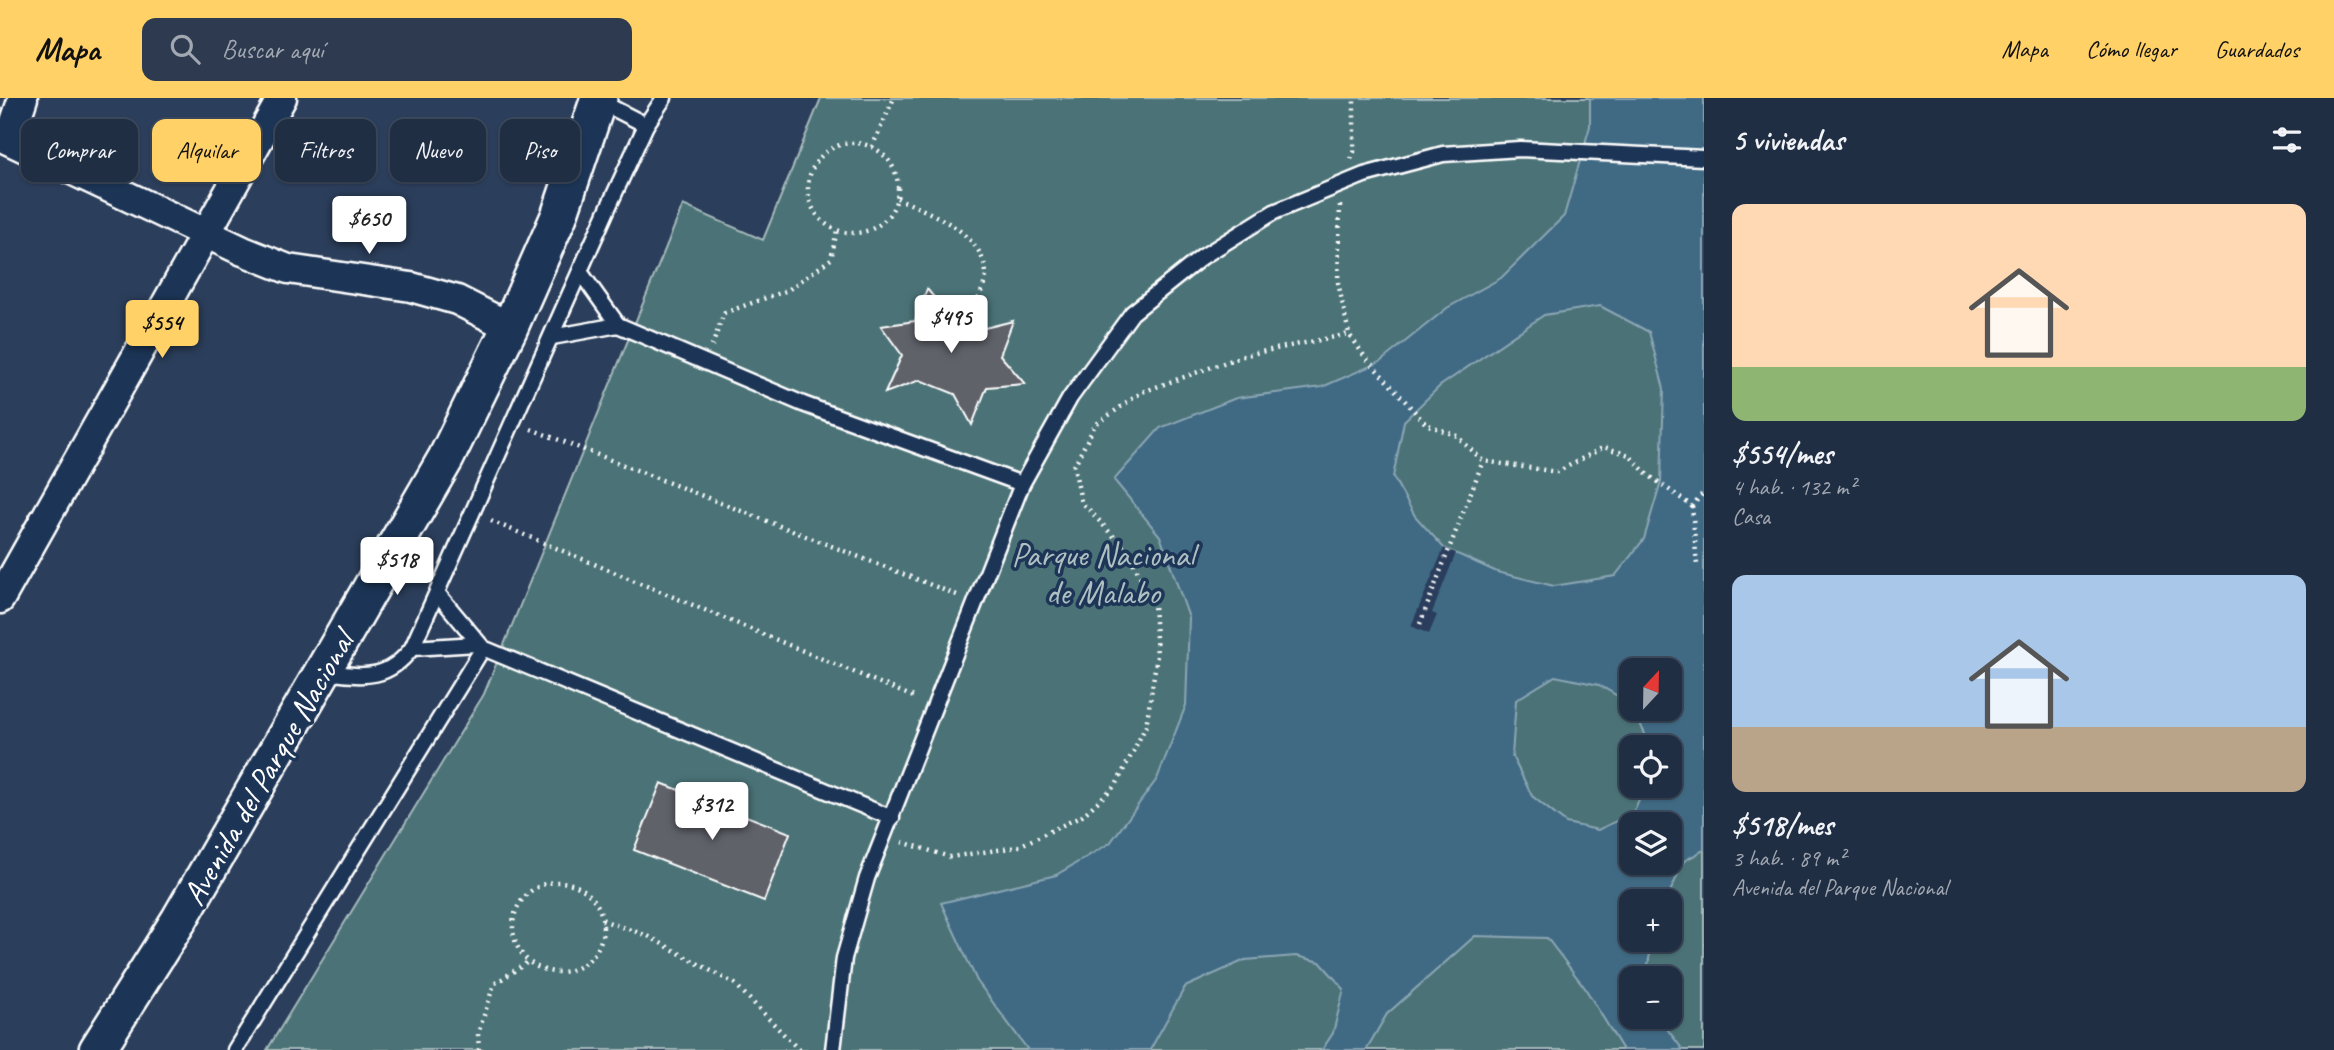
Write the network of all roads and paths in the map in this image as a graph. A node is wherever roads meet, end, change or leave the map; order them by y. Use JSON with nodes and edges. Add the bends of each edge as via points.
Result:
{"nodes":[{"id":1,"x":23,"y":98,"type":"edge"},
{"id":2,"x":282,"y":98,"type":"edge"},
{"id":3,"x":664,"y":98,"type":"edge"},
{"id":4,"x":894,"y":98,"type":"edge"},
{"id":5,"x":1354,"y":98,"type":"edge"},
{"id":6,"x":599,"y":99,"type":"edge"},
{"id":7,"x":646,"y":125,"type":"junction"},
{"id":8,"x":4,"y":138,"type":"edge"},
{"id":9,"x":872,"y":147,"type":"junction"},
{"id":10,"x":1704,"y":158,"type":"edge"},
{"id":11,"x":1340,"y":185,"type":"junction"},
{"id":12,"x":897,"y":198,"type":"junction"},
{"id":13,"x":837,"y":230,"type":"junction"},
{"id":14,"x":205,"y":232,"type":"junction"},
{"id":15,"x":581,"y":273,"type":"junction"},
{"id":16,"x":974,"y":309,"type":"dead end"},
{"id":17,"x":618,"y":325,"type":"junction"},
{"id":18,"x":510,"y":327,"type":"junction"},
{"id":19,"x":1349,"y":334,"type":"junction"},
{"id":20,"x":552,"y":337,"type":"junction"},
{"id":21,"x":706,"y":363,"type":"junction"},
{"id":22,"x":514,"y":423,"type":"junction"},
{"id":23,"x":1483,"y":461,"type":"junction"},
{"id":24,"x":1023,"y":484,"type":"junction"},
{"id":25,"x":1704,"y":492,"type":"edge"},
{"id":26,"x":1692,"y":506,"type":"junction"},
{"id":27,"x":474,"y":514,"type":"junction"},
{"id":28,"x":1697,"y":565,"type":"dead end"},
{"id":29,"x":2,"y":592,"type":"edge"},
{"id":30,"x":438,"y":594,"type":"junction"},
{"id":31,"x":976,"y":603,"type":"junction"},
{"id":32,"x":1420,"y":624,"type":"dead end"},
{"id":33,"x":480,"y":646,"type":"junction"},
{"id":34,"x":412,"y":648,"type":"junction"},
{"id":35,"x":322,"y":672,"type":"junction"},
{"id":36,"x":936,"y":706,"type":"junction"},
{"id":37,"x":892,"y":818,"type":"junction"},
{"id":38,"x":884,"y":836,"type":"junction"},
{"id":39,"x":602,"y":920,"type":"junction"},
{"id":40,"x":528,"y":962,"type":"junction"},
{"id":41,"x":97,"y":1050,"type":"edge"},
{"id":42,"x":235,"y":1050,"type":"edge"},
{"id":43,"x":479,"y":1050,"type":"edge"},
{"id":44,"x":799,"y":1050,"type":"edge"},
{"id":45,"x":833,"y":1050,"type":"edge"}],
"edges":[{"from":1,"to":8,"type":"street"},
{"from":2,"to":14,"type":"street"},
{"from":3,"to":7,"type":"lane"},
{"from":4,"to":9,"type":"path"},
{"from":5,"to":11,"type":"path","via":[[1354,152]]},
{"from":6,"to":7,"type":"lane"},
{"from":6,"to":18,"type":"street","name":"Avenida del Parque Nacional","via":[[559,216]]},
{"from":7,"to":15,"type":"lane"},
{"from":8,"to":14,"type":"street"},
{"from":9,"to":12,"type":"path","via":[[894,168]]},
{"from":9,"to":13,"type":"path","via":[[835,147],[811,173],[810,200],[825,223]]},
{"from":10,"to":11,"type":"lane","via":[[1520,149],[1443,154]]},
{"from":11,"to":19,"type":"path","via":[[1338,282]]},
{"from":11,"to":24,"type":"lane","via":[[1273,212],[1202,257],[1132,313],[1070,398]]},
{"from":12,"to":13,"type":"path","via":[[881,224],[852,233]]},
{"from":12,"to":16,"type":"path","via":[[944,220],[977,247],[986,274]]},
{"from":13,"to":21,"type":"path","via":[[831,259],[788,290],[724,313]]},
{"from":14,"to":18,"type":"street","via":[[288,269],[411,287],[457,300]]},
{"from":14,"to":29,"type":"street"},
{"from":15,"to":17,"type":"lane"},
{"from":15,"to":20,"type":"lane"},
{"from":17,"to":20,"type":"lane"},
{"from":17,"to":21,"type":"lane"},
{"from":18,"to":35,"type":"street","name":"Avenida del Parque Nacional","via":[[446,458]]},
{"from":19,"to":23,"type":"path","via":[[1426,424],[1457,436]]},
{"from":19,"to":38,"type":"path","via":[[1246,355],[1142,392],[1094,425],[1074,466],[1082,501],[1128,552],[1154,604],[1155,617],[1157,656],[1146,726],[1116,785],[1082,816],[1017,847],[950,857]]},
{"from":20,"to":22,"type":"lane"},
{"from":21,"to":24,"type":"lane","via":[[803,404]]},
{"from":22,"to":27,"type":"lane"},
{"from":22,"to":31,"type":"path"},
{"from":23,"to":26,"type":"path","via":[[1557,472],[1604,447],[1629,455]]},
{"from":23,"to":32,"type":"path"},
{"from":24,"to":31,"type":"lane"},
{"from":25,"to":26,"type":"path"},
{"from":26,"to":28,"type":"path"},
{"from":27,"to":30,"type":"lane"},
{"from":27,"to":36,"type":"path"},
{"from":30,"to":33,"type":"lane"},
{"from":30,"to":34,"type":"lane"},
{"from":31,"to":36,"type":"lane"},
{"from":33,"to":34,"type":"lane"},
{"from":33,"to":37,"type":"lane"},
{"from":33,"to":42,"type":"lane"},
{"from":34,"to":35,"type":"lane","via":[[395,666],[368,677]]},
{"from":35,"to":41,"type":"street","name":"Avenida del Parque Nacional","via":[[179,920]]},
{"from":36,"to":37,"type":"lane"},
{"from":37,"to":38,"type":"lane"},
{"from":38,"to":45,"type":"lane","via":[[844,958]]},
{"from":39,"to":40,"type":"path","via":[[599,946],[582,965],[557,973]]},
{"from":39,"to":40,"type":"path","via":[[590,895],[578,887],[565,883],[538,887],[526,894],[512,920],[518,950]]},
{"from":39,"to":44,"type":"path","via":[[648,936],[735,984]]},
{"from":40,"to":43,"type":"path","via":[[494,984],[478,1034]]}]}
